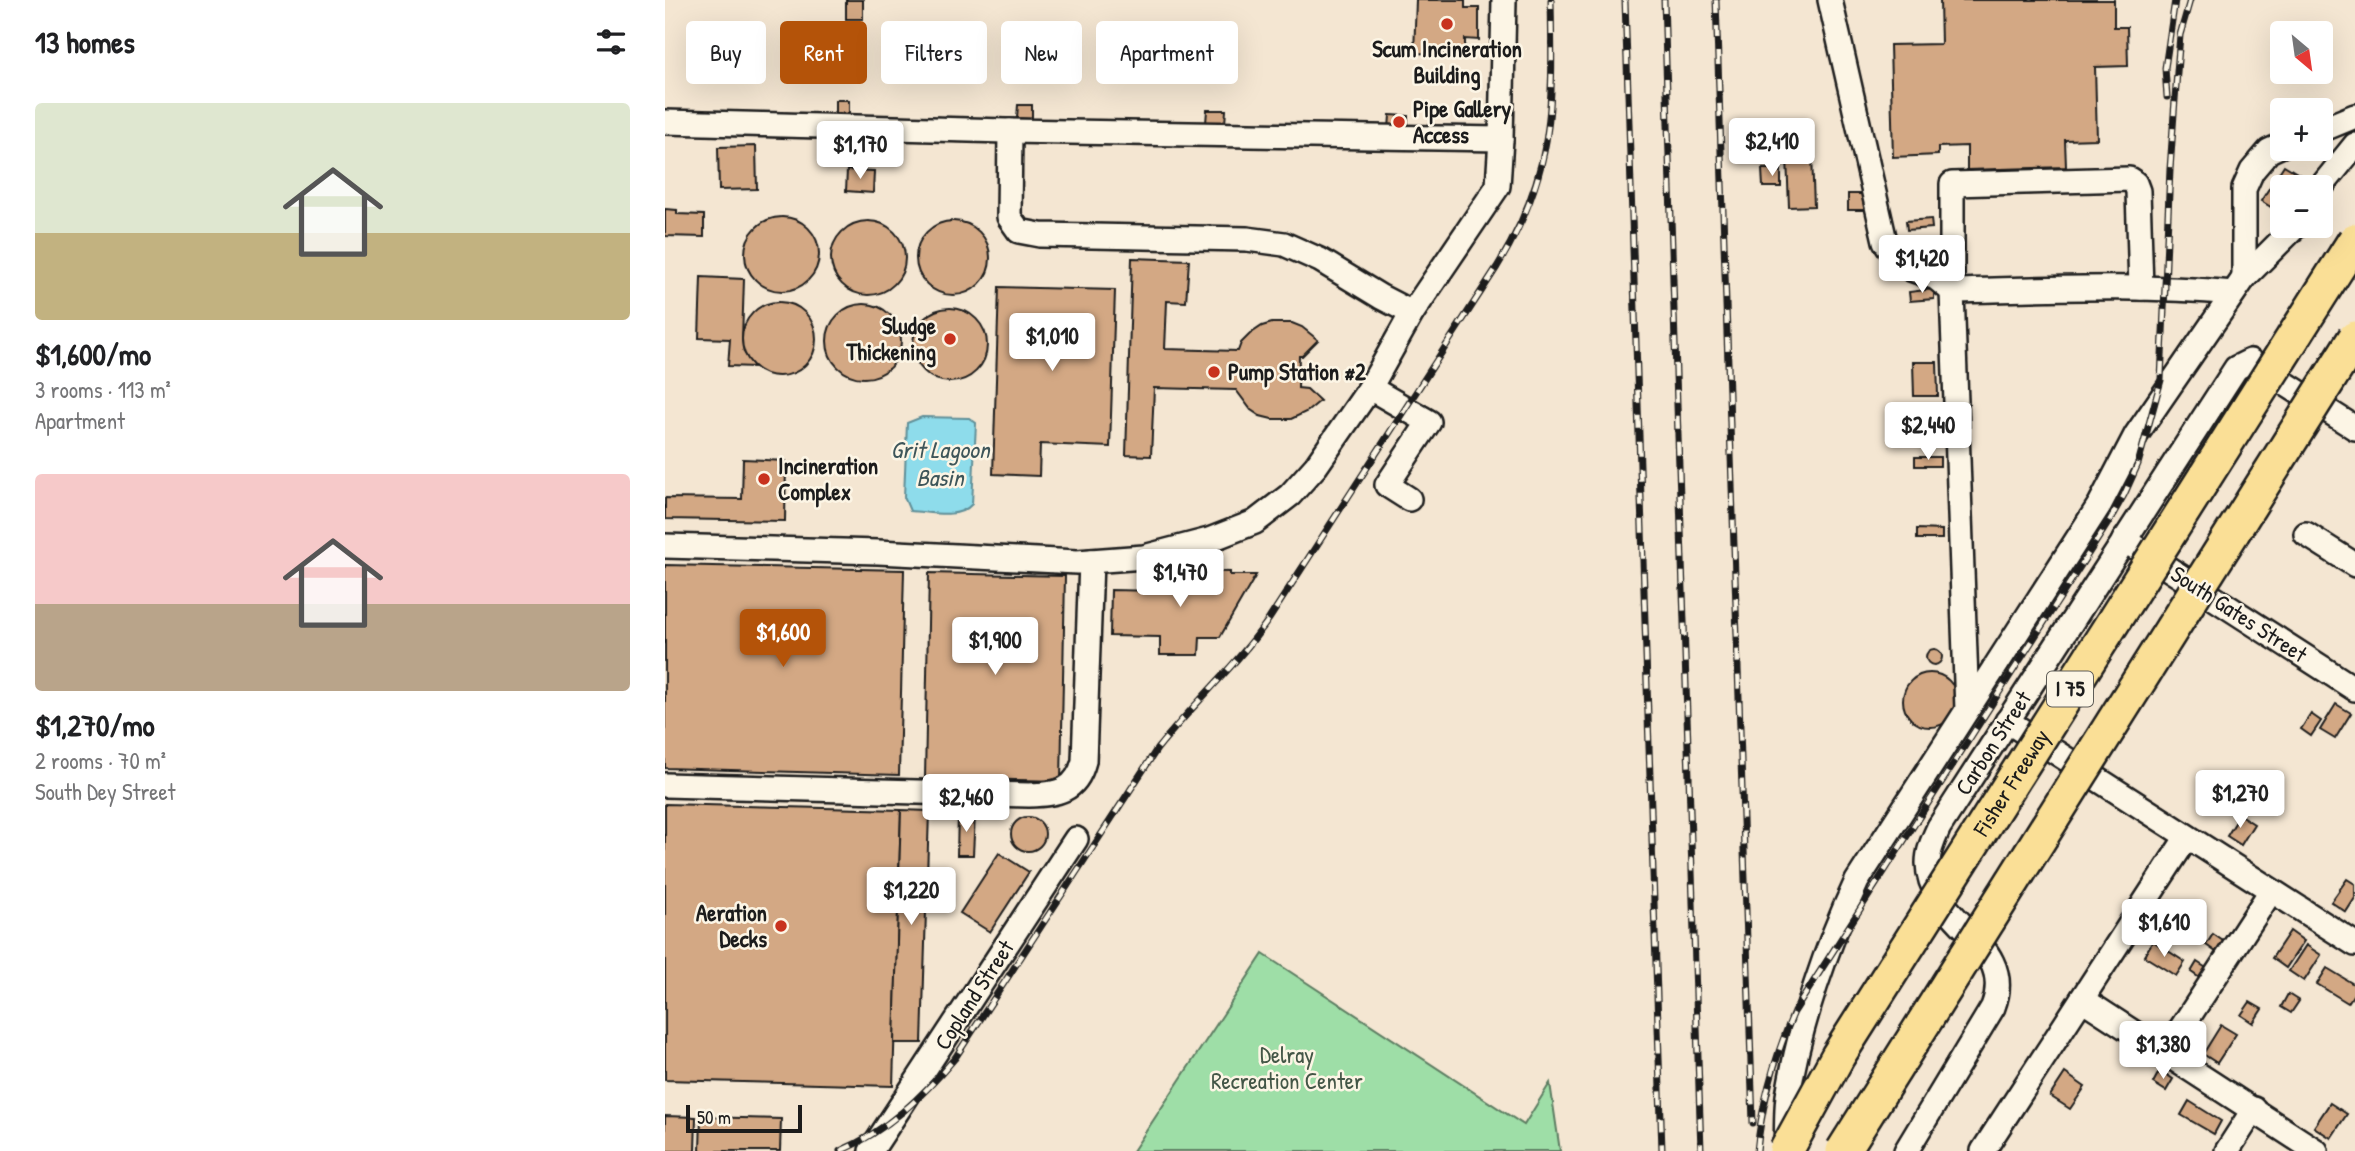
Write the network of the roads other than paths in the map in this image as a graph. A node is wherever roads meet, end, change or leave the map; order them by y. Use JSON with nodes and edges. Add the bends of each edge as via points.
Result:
{"nodes":[{"id":1,"x":1504,"y":0,"type":"edge"},
{"id":2,"x":1830,"y":0,"type":"edge"},
{"id":3,"x":2355,"y":116,"type":"edge"},
{"id":4,"x":665,"y":122,"type":"edge"},
{"id":5,"x":2333,"y":125,"type":"edge"},
{"id":6,"x":1010,"y":131,"type":"junction"},
{"id":7,"x":1501,"y":139,"type":"junction"},
{"id":8,"x":2355,"y":145,"type":"edge"},
{"id":9,"x":2270,"y":150,"type":"edge"},
{"id":10,"x":2331,"y":175,"type":"edge"},
{"id":11,"x":2284,"y":238,"type":"edge"},
{"id":12,"x":2355,"y":240,"type":"edge"},
{"id":13,"x":2238,"y":286,"type":"junction"},
{"id":14,"x":2141,"y":288,"type":"junction"},
{"id":15,"x":1952,"y":291,"type":"junction"},
{"id":16,"x":1412,"y":313,"type":"junction"},
{"id":17,"x":2355,"y":338,"type":"edge"},
{"id":18,"x":1370,"y":388,"type":"junction"},
{"id":19,"x":2355,"y":428,"type":"edge"},
{"id":20,"x":1409,"y":499,"type":"dead end"},
{"id":21,"x":2305,"y":534,"type":"dead end"},
{"id":22,"x":2124,"y":540,"type":"junction"},
{"id":23,"x":665,"y":545,"type":"edge"},
{"id":24,"x":1090,"y":561,"type":"junction"},
{"id":25,"x":2355,"y":565,"type":"edge"},
{"id":26,"x":2355,"y":688,"type":"edge"},
{"id":27,"x":1967,"y":710,"type":"junction"},
{"id":28,"x":2007,"y":721,"type":"junction"},
{"id":29,"x":665,"y":785,"type":"edge"},
{"id":30,"x":2187,"y":837,"type":"junction"},
{"id":31,"x":1076,"y":839,"type":"dead end"},
{"id":32,"x":2271,"y":891,"type":"junction"},
{"id":33,"x":2355,"y":944,"type":"edge"},
{"id":34,"x":2082,"y":999,"type":"junction"},
{"id":35,"x":2165,"y":1053,"type":"junction"},
{"id":36,"x":2254,"y":1109,"type":"junction"},
{"id":37,"x":871,"y":1151,"type":"edge"},
{"id":38,"x":1786,"y":1151,"type":"edge"},
{"id":39,"x":1843,"y":1151,"type":"edge"},
{"id":40,"x":1906,"y":1151,"type":"edge"},
{"id":41,"x":1983,"y":1151,"type":"edge"},
{"id":42,"x":2227,"y":1151,"type":"edge"},
{"id":43,"x":2316,"y":1151,"type":"edge"}],
"edges":[{"from":1,"to":7,"type":"street"},
{"from":2,"to":15,"type":"street","via":[[1885,241],[1897,259]]},
{"from":3,"to":5,"type":"street"},
{"from":4,"to":6,"type":"street"},
{"from":6,"to":7,"type":"street"},
{"from":6,"to":16,"type":"street","via":[[1009,217],[1019,230],[1284,244]]},
{"from":7,"to":16,"type":"street","via":[[1498,186]]},
{"from":8,"to":10,"type":"street"},
{"from":9,"to":13,"type":"street","via":[[2243,189]]},
{"from":11,"to":13,"type":"street"},
{"from":12,"to":38,"type":"highway","name":"Fisher Freeway","number":"I 75","bridge":true,"via":[[1838,1056]]},
{"from":13,"to":14,"type":"street"},
{"from":13,"to":27,"type":"street","via":[[2136,435],[2100,504]]},
{"from":14,"to":15,"type":"street"},
{"from":14,"to":15,"type":"street","via":[[2138,191],[2129,179],[1952,184]]},
{"from":15,"to":27,"type":"street"},
{"from":16,"to":18,"type":"street"},
{"from":17,"to":39,"type":"highway","number":"I 75","bridge":true},
{"from":18,"to":20,"type":"street","via":[[1429,422],[1387,485]]},
{"from":18,"to":24,"type":"street","via":[[1316,467],[1255,522],[1144,557]]},
{"from":19,"to":22,"type":"street","name":"Carbon Street","via":[[2251,361],[2236,368]]},
{"from":21,"to":25,"type":"street"},
{"from":22,"to":26,"type":"street","name":"South Gates Street"},
{"from":22,"to":28,"type":"street","name":"Carbon Street"},
{"from":23,"to":24,"type":"street"},
{"from":24,"to":29,"type":"street","via":[[1084,761],[1070,786],[1029,795]]},
{"from":27,"to":38,"type":"street","via":[[1857,881],[1836,925],[1788,1097]]},
{"from":28,"to":30,"type":"street"},
{"from":28,"to":40,"type":"street","name":"Carbon Street","via":[[1939,827],[1928,861],[1933,886],[1945,907],[1992,960],[1999,980],[1996,998]]},
{"from":30,"to":32,"type":"street"},
{"from":30,"to":34,"type":"street"},
{"from":31,"to":37,"type":"street","name":"Copland Street"},
{"from":32,"to":33,"type":"street"},
{"from":32,"to":35,"type":"street"},
{"from":34,"to":35,"type":"street"},
{"from":34,"to":41,"type":"street"},
{"from":35,"to":36,"type":"street"},
{"from":36,"to":42,"type":"street"},
{"from":36,"to":43,"type":"street"}]}
